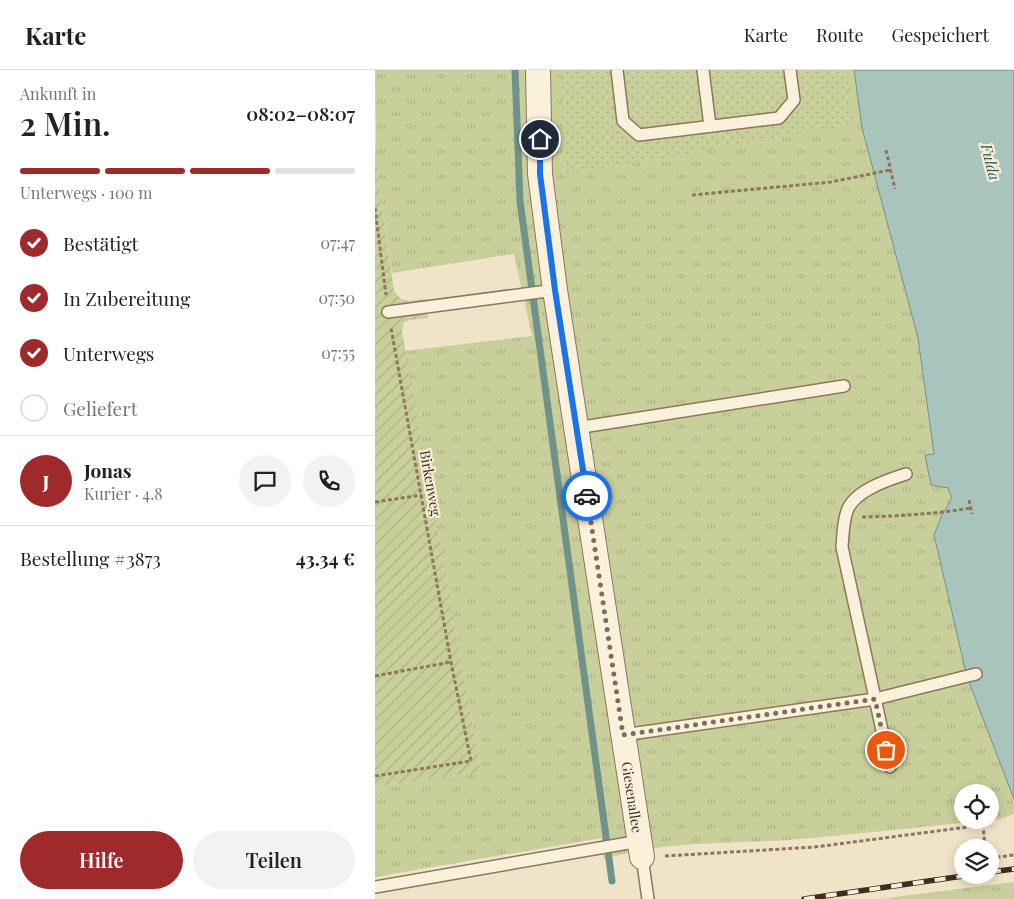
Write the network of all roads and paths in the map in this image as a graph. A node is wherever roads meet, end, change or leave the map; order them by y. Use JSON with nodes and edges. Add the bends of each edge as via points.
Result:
{"nodes":[{"id":1,"x":538,"y":70,"type":"edge"},
{"id":2,"x":617,"y":70,"type":"edge"},
{"id":3,"x":703,"y":70,"type":"edge"},
{"id":4,"x":790,"y":70,"type":"edge"},
{"id":5,"x":710,"y":126,"type":"junction"},
{"id":6,"x":886,"y":150,"type":"dead end"},
{"id":7,"x":890,"y":170,"type":"junction"},
{"id":8,"x":895,"y":189,"type":"dead end"},
{"id":9,"x":692,"y":196,"type":"dead end"},
{"id":10,"x":375,"y":208,"type":"edge"},
{"id":11,"x":548,"y":291,"type":"junction"},
{"id":12,"x":388,"y":312,"type":"junction"},
{"id":13,"x":844,"y":386,"type":"dead end"},
{"id":14,"x":576,"y":428,"type":"junction"},
{"id":15,"x":906,"y":474,"type":"dead end"},
{"id":16,"x":422,"y":494,"type":"junction"},
{"id":17,"x":969,"y":500,"type":"dead end"},
{"id":18,"x":375,"y":502,"type":"edge"},
{"id":19,"x":971,"y":508,"type":"junction"},
{"id":20,"x":972,"y":514,"type":"dead end"},
{"id":21,"x":845,"y":517,"type":"junction"},
{"id":22,"x":451,"y":662,"type":"junction"},
{"id":23,"x":976,"y":674,"type":"dead end"},
{"id":24,"x":375,"y":676,"type":"edge"},
{"id":25,"x":875,"y":699,"type":"junction"},
{"id":26,"x":623,"y":735,"type":"junction"},
{"id":27,"x":889,"y":767,"type":"dead end"},
{"id":28,"x":375,"y":776,"type":"edge"},
{"id":29,"x":984,"y":839,"type":"edge"},
{"id":30,"x":634,"y":848,"type":"junction"},
{"id":31,"x":1014,"y":855,"type":"edge"},
{"id":32,"x":999,"y":857,"type":"edge"},
{"id":33,"x":375,"y":887,"type":"edge"},
{"id":34,"x":649,"y":899,"type":"edge"}],
"edges":[{"from":1,"to":11,"type":"street","name":"Giesenallee","via":[[540,174]]},
{"from":2,"to":5,"type":"lane","via":[[623,121],[639,135]]},
{"from":3,"to":5,"type":"lane"},
{"from":4,"to":5,"type":"lane","via":[[793,100],[779,118]]},
{"from":6,"to":7,"type":"path"},
{"from":7,"to":8,"type":"path"},
{"from":7,"to":9,"type":"path","via":[[831,182]]},
{"from":10,"to":12,"type":"path","name":"Birkenweg"},
{"from":11,"to":12,"type":"lane"},
{"from":11,"to":14,"type":"street","name":"Giesenallee"},
{"from":12,"to":16,"type":"path","name":"Birkenweg"},
{"from":13,"to":14,"type":"lane"},
{"from":14,"to":26,"type":"street","name":"Giesenallee"},
{"from":15,"to":21,"type":"lane","via":[[870,489],[847,509]]},
{"from":16,"to":18,"type":"path"},
{"from":16,"to":22,"type":"path","name":"Birkenweg"},
{"from":17,"to":19,"type":"path"},
{"from":19,"to":20,"type":"path"},
{"from":19,"to":21,"type":"path","via":[[915,516]]},
{"from":21,"to":25,"type":"lane","via":[[842,547]]},
{"from":22,"to":24,"type":"path"},
{"from":22,"to":28,"type":"path","name":"Birkenweg","via":[[471,761]]},
{"from":23,"to":25,"type":"lane"},
{"from":25,"to":26,"type":"lane"},
{"from":25,"to":27,"type":"lane"},
{"from":26,"to":30,"type":"street","name":"Giesenallee"},
{"from":29,"to":30,"type":"path","via":[[983,825],[815,847]]},
{"from":30,"to":33,"type":"lane","via":[[599,848]]},
{"from":30,"to":34,"type":"lane","name":"Giesenallee"},
{"from":31,"to":32,"type":"path"}]}
